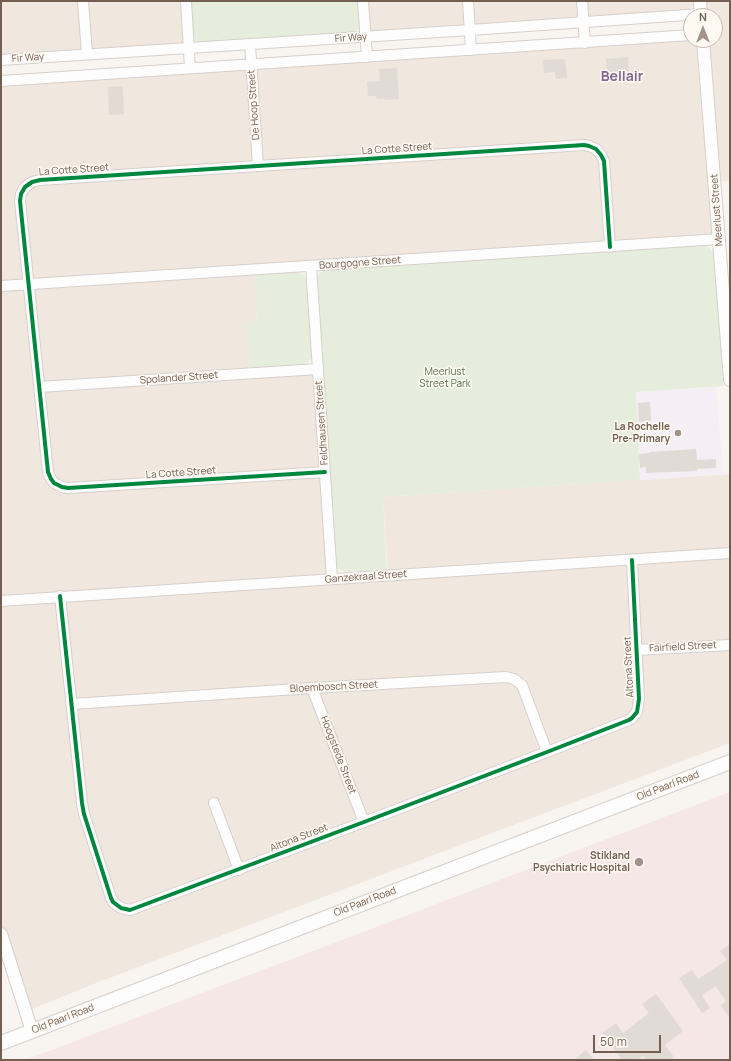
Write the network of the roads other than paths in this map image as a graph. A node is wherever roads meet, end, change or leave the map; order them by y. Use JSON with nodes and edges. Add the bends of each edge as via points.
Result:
{"nodes":[{"id":1,"x":82,"y":1,"type":"edge"},
{"id":2,"x":186,"y":1,"type":"edge"},
{"id":3,"x":363,"y":1,"type":"edge"},
{"id":4,"x":468,"y":1,"type":"edge"},
{"id":5,"x":582,"y":1,"type":"edge"},
{"id":6,"x":683,"y":16,"type":"edge"},
{"id":7,"x":583,"y":22,"type":"junction"},
{"id":8,"x":470,"y":30,"type":"junction"},
{"id":9,"x":683,"y":36,"type":"edge"},
{"id":10,"x":365,"y":37,"type":"junction"},
{"id":11,"x":585,"y":43,"type":"junction"},
{"id":12,"x":250,"y":44,"type":"junction"},
{"id":13,"x":188,"y":48,"type":"junction"},
{"id":14,"x":704,"y":48,"type":"edge"},
{"id":15,"x":471,"y":50,"type":"junction"},
{"id":16,"x":87,"y":54,"type":"junction"},
{"id":17,"x":367,"y":57,"type":"junction"},
{"id":18,"x":1,"y":60,"type":"edge"},
{"id":19,"x":251,"y":64,"type":"junction"},
{"id":20,"x":190,"y":68,"type":"junction"},
{"id":21,"x":1,"y":81,"type":"edge"},
{"id":22,"x":258,"y":166,"type":"junction"},
{"id":23,"x":719,"y":239,"type":"junction"},
{"id":24,"x":610,"y":247,"type":"junction"},
{"id":25,"x":311,"y":266,"type":"junction"},
{"id":26,"x":29,"y":284,"type":"junction"},
{"id":27,"x":1,"y":286,"type":"edge"},
{"id":28,"x":318,"y":369,"type":"junction"},
{"id":29,"x":730,"y":378,"type":"edge"},
{"id":30,"x":39,"y":387,"type":"junction"},
{"id":31,"x":325,"y":472,"type":"junction"},
{"id":32,"x":730,"y":553,"type":"edge"},
{"id":33,"x":632,"y":560,"type":"junction"},
{"id":34,"x":332,"y":579,"type":"junction"},
{"id":35,"x":60,"y":596,"type":"junction"},
{"id":36,"x":1,"y":601,"type":"edge"},
{"id":37,"x":730,"y":645,"type":"edge"},
{"id":38,"x":636,"y":650,"type":"junction"},
{"id":39,"x":312,"y":688,"type":"junction"},
{"id":40,"x":72,"y":704,"type":"junction"},
{"id":41,"x":547,"y":752,"type":"junction"},
{"id":42,"x":730,"y":762,"type":"edge"},
{"id":43,"x":214,"y":803,"type":"dead end"},
{"id":44,"x":364,"y":822,"type":"junction"},
{"id":45,"x":239,"y":870,"type":"junction"},
{"id":46,"x":1,"y":934,"type":"edge"},
{"id":47,"x":32,"y":1031,"type":"junction"},
{"id":48,"x":1,"y":1043,"type":"edge"}],
"edges":[{"from":1,"to":16,"type":"street"},
{"from":2,"to":13,"type":"street"},
{"from":3,"to":10,"type":"street"},
{"from":4,"to":8,"type":"street"},
{"from":5,"to":7,"type":"street"},
{"from":6,"to":7,"type":"street","name":"Fir Way"},
{"from":7,"to":8,"type":"street","name":"Fir Way"},
{"from":7,"to":11,"type":"street"},
{"from":8,"to":10,"type":"street","name":"Fir Way"},
{"from":8,"to":15,"type":"street"},
{"from":9,"to":11,"type":"street","name":"Fir Way"},
{"from":10,"to":12,"type":"street","name":"Fir Way"},
{"from":10,"to":17,"type":"street"},
{"from":11,"to":15,"type":"street","name":"Fir Way"},
{"from":12,"to":13,"type":"street","name":"Fir Way"},
{"from":12,"to":19,"type":"street","name":"De Hoop Street"},
{"from":13,"to":16,"type":"street","name":"Fir Way"},
{"from":13,"to":20,"type":"street"},
{"from":14,"to":23,"type":"street","name":"Meerlust Street"},
{"from":15,"to":17,"type":"street","name":"Fir Way"},
{"from":16,"to":18,"type":"street","name":"Fir Way"},
{"from":17,"to":19,"type":"street","name":"Fir Way"},
{"from":19,"to":20,"type":"street","name":"Fir Way"},
{"from":19,"to":22,"type":"street","name":"De Hoop Street"},
{"from":20,"to":21,"type":"street","name":"Fir Way"},
{"from":22,"to":24,"type":"street","name":"La Cotte Street","via":[[589,146],[599,152],[604,161]]},
{"from":22,"to":26,"type":"street","name":"La Cotte Street","via":[[40,180],[28,184],[20,201]]},
{"from":23,"to":24,"type":"street","name":"Bourgogne Street"},
{"from":23,"to":29,"type":"street","name":"Meerlust Street"},
{"from":24,"to":25,"type":"street","name":"Bourgogne Street"},
{"from":25,"to":26,"type":"street","name":"Bourgogne Street"},
{"from":25,"to":28,"type":"street","name":"Feldhausen Street"},
{"from":26,"to":27,"type":"street","name":"Bourgogne Street"},
{"from":26,"to":30,"type":"street","name":"La Cotte Street"},
{"from":28,"to":30,"type":"street","name":"Spolander Street"},
{"from":28,"to":31,"type":"street","name":"Feldhausen Street"},
{"from":30,"to":31,"type":"street","name":"La Cotte Street","via":[[48,472],[52,481],[62,487]]},
{"from":31,"to":34,"type":"street","name":"Feldhausen Street"},
{"from":32,"to":33,"type":"street","name":"Ganzekraal Street"},
{"from":33,"to":34,"type":"street","name":"Ganzekraal Street"},
{"from":33,"to":38,"type":"street","name":"Altona Street"},
{"from":34,"to":35,"type":"street","name":"Ganzekraal Street"},
{"from":35,"to":36,"type":"street","name":"Ganzekraal Street"},
{"from":35,"to":40,"type":"street","name":"Altona Street"},
{"from":37,"to":38,"type":"street","name":"Fairfield Street"},
{"from":38,"to":41,"type":"street","name":"Altona Street","via":[[639,704],[634,717]]},
{"from":39,"to":40,"type":"street","name":"Bloembosch Street"},
{"from":39,"to":41,"type":"street","name":"Bloembosch Street","via":[[511,677],[519,682],[524,690]]},
{"from":39,"to":44,"type":"street","name":"Hoogstede Street"},
{"from":40,"to":45,"type":"street","name":"Altona Street","via":[[84,814],[113,902],[121,908],[135,909]]},
{"from":41,"to":44,"type":"street","name":"Altona Street"},
{"from":42,"to":47,"type":"main road","name":"Old Paarl Road"},
{"from":43,"to":45,"type":"street"},
{"from":44,"to":45,"type":"street","name":"Altona Street"},
{"from":46,"to":47,"type":"street"},
{"from":47,"to":48,"type":"main road","name":"Old Paarl Road"}]}
